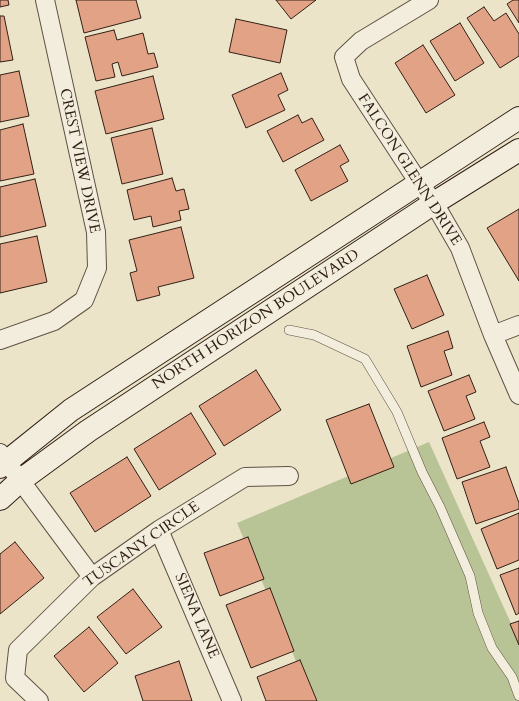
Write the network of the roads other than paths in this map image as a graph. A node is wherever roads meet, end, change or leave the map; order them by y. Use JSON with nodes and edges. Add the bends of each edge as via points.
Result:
{"nodes":[{"id":1,"x":45,"y":0,"type":"edge"},
{"id":2,"x":429,"y":0,"type":"edge"},
{"id":3,"x":519,"y":118,"type":"edge"},
{"id":4,"x":519,"y":150,"type":"edge"},
{"id":5,"x":419,"y":183,"type":"junction"},
{"id":6,"x":434,"y":203,"type":"junction"},
{"id":7,"x":519,"y":324,"type":"edge"},
{"id":8,"x":289,"y":330,"type":"dead end"},
{"id":9,"x":493,"y":336,"type":"junction"},
{"id":10,"x":0,"y":340,"type":"edge"},
{"id":11,"x":519,"y":395,"type":"edge"},
{"id":12,"x":2,"y":460,"type":"edge"},
{"id":13,"x":289,"y":476,"type":"dead end"},
{"id":14,"x":20,"y":480,"type":"junction"},
{"id":15,"x":0,"y":499,"type":"edge"},
{"id":16,"x":159,"y":530,"type":"junction"},
{"id":17,"x":92,"y":577,"type":"junction"},
{"id":18,"x":519,"y":696,"type":"edge"},
{"id":19,"x":39,"y":701,"type":"edge"},
{"id":20,"x":232,"y":701,"type":"edge"}],
"edges":[{"from":1,"to":10,"type":"street","name":"CREST VIEW DRIVE","via":[[96,232],[97,268],[84,300],[54,321]]},
{"from":2,"to":5,"type":"street","name":"FALCON GLENN DRIVE","via":[[361,41],[344,57],[351,79]]},
{"from":3,"to":5,"type":"street","name":"NORTH HORIZON BOULEVARD"},
{"from":4,"to":6,"type":"street","name":"NORTH HORIZON BOULEVARD"},
{"from":5,"to":6,"type":"street","name":"FALCON GLENN DRIVE"},
{"from":5,"to":12,"type":"street","name":"NORTH HORIZON BOULEVARD","via":[[71,410]]},
{"from":6,"to":9,"type":"street","name":"FALCON GLENN DRIVE","via":[[460,248]]},
{"from":6,"to":14,"type":"street","name":"NORTH HORIZON BOULEVARD","via":[[88,431]]},
{"from":7,"to":9,"type":"street"},
{"from":8,"to":18,"type":"lane","via":[[314,335],[365,359],[397,412],[470,576],[478,613],[492,648],[512,677]]},
{"from":9,"to":11,"type":"street","name":"FALCON GLENN DRIVE"},
{"from":12,"to":14,"type":"street"},
{"from":13,"to":16,"type":"street","name":"TUSCANY CIRCLE","via":[[245,477]]},
{"from":14,"to":15,"type":"street","name":"NORTH HORIZON BOULEVARD"},
{"from":14,"to":17,"type":"street"},
{"from":16,"to":17,"type":"street","name":"TUSCANY CIRCLE"},
{"from":16,"to":20,"type":"street","name":"SIENA LANE"},
{"from":17,"to":19,"type":"street","name":"TUSCANY CIRCLE","via":[[18,650],[15,678]]}]}
